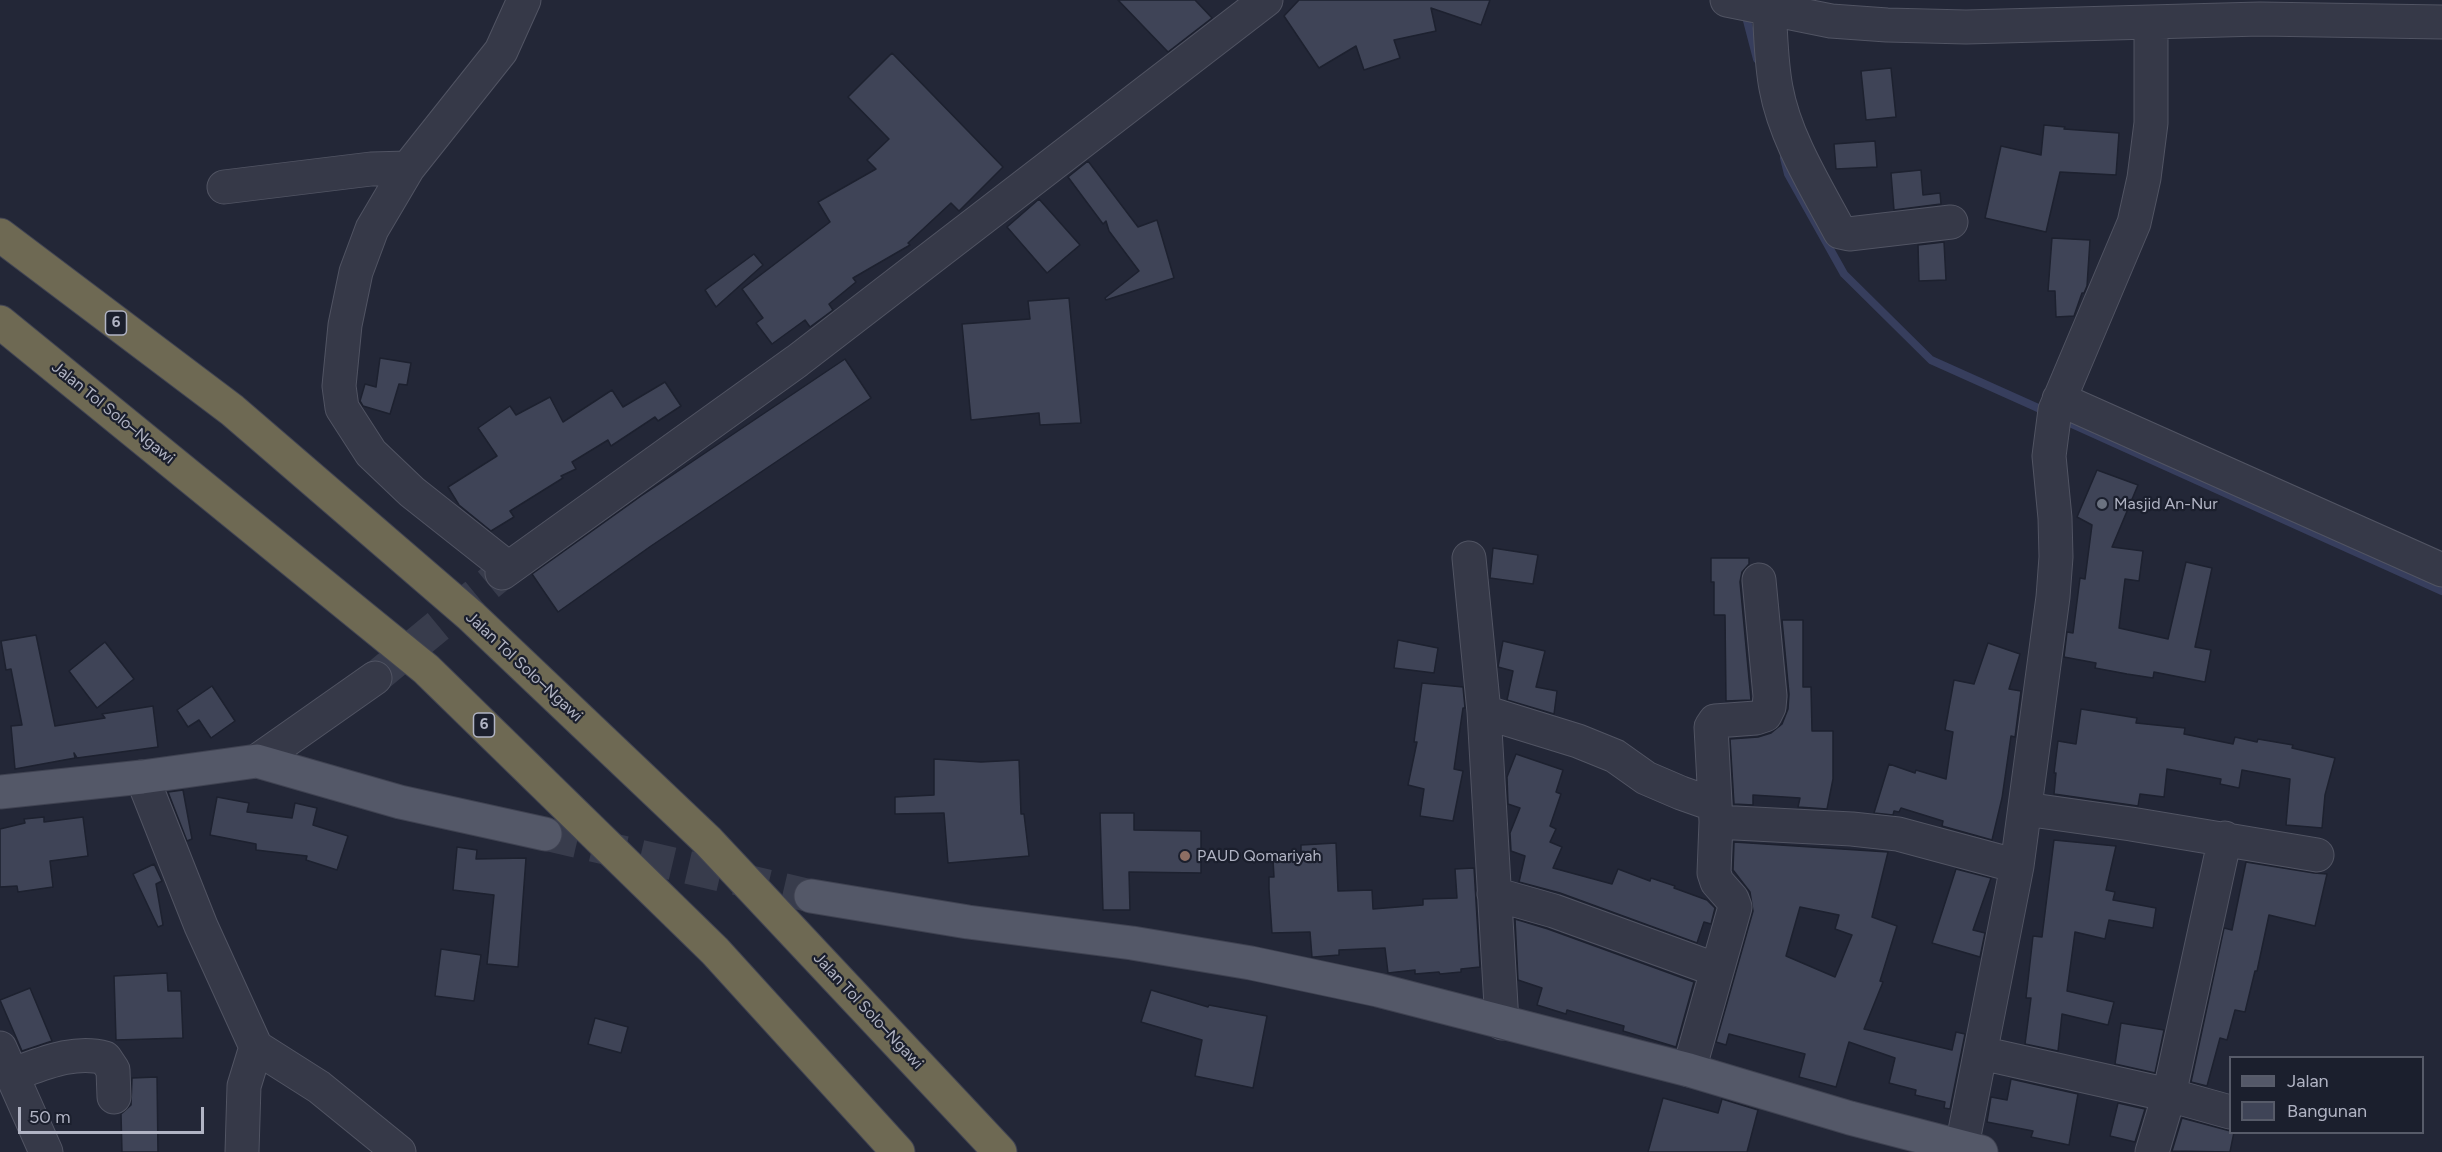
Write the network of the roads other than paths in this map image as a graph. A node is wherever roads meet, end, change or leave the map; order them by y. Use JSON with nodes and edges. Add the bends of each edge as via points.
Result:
{"nodes":[{"id":1,"x":524,"y":0,"type":"edge"},
{"id":2,"x":1266,"y":0,"type":"edge"},
{"id":3,"x":1726,"y":0,"type":"edge"},
{"id":4,"x":1766,"y":8,"type":"junction"},
{"id":5,"x":2442,"y":22,"type":"edge"},
{"id":6,"x":2151,"y":23,"type":"junction"},
{"id":7,"x":408,"y":168,"type":"junction"},
{"id":8,"x":224,"y":187,"type":"dead end"},
{"id":9,"x":1951,"y":222,"type":"dead end"},
{"id":10,"x":0,"y":235,"type":"edge"},
{"id":11,"x":0,"y":322,"type":"edge"},
{"id":12,"x":2057,"y":404,"type":"junction"},
{"id":13,"x":1469,"y":558,"type":"dead end"},
{"id":14,"x":2442,"y":570,"type":"edge"},
{"id":15,"x":1759,"y":580,"type":"dead end"},
{"id":16,"x":375,"y":678,"type":"tunnel mouth"},
{"id":17,"x":1484,"y":712,"type":"junction"},
{"id":18,"x":257,"y":761,"type":"junction"},
{"id":19,"x":142,"y":777,"type":"junction"},
{"id":20,"x":0,"y":786,"type":"edge"},
{"id":21,"x":2025,"y":809,"type":"junction"},
{"id":22,"x":1715,"y":814,"type":"junction"},
{"id":23,"x":545,"y":834,"type":"tunnel mouth"},
{"id":24,"x":2225,"y":838,"type":"junction"},
{"id":25,"x":2318,"y":855,"type":"dead end"},
{"id":26,"x":2018,"y":866,"type":"junction"},
{"id":27,"x":1494,"y":894,"type":"junction"},
{"id":28,"x":811,"y":896,"type":"tunnel mouth"},
{"id":29,"x":1718,"y":970,"type":"junction"},
{"id":30,"x":1502,"y":1023,"type":"junction"},
{"id":31,"x":256,"y":1047,"type":"junction"},
{"id":32,"x":1981,"y":1053,"type":"junction"},
{"id":33,"x":6,"y":1061,"type":"edge"},
{"id":34,"x":1689,"y":1070,"type":"junction"},
{"id":35,"x":2169,"y":1095,"type":"junction"},
{"id":36,"x":114,"y":1097,"type":"dead end"},
{"id":37,"x":2229,"y":1112,"type":"edge"},
{"id":38,"x":1971,"y":1149,"type":"edge"},
{"id":39,"x":46,"y":1151,"type":"edge"},
{"id":40,"x":242,"y":1152,"type":"edge"},
{"id":41,"x":399,"y":1152,"type":"edge"},
{"id":42,"x":898,"y":1152,"type":"edge"},
{"id":43,"x":1000,"y":1152,"type":"edge"},
{"id":44,"x":2152,"y":1152,"type":"edge"}],
"edges":[{"from":1,"to":7,"type":"street","via":[[501,51]]},
{"from":2,"to":7,"type":"street","via":[[797,361],[505,570],[371,453],[342,408],[339,386],[345,325],[356,272],[372,229]]},
{"from":3,"to":4,"type":"street"},
{"from":4,"to":6,"type":"street","via":[[1831,21],[1887,25]]},
{"from":4,"to":9,"type":"street","via":[[1774,78],[1782,109],[1793,141],[1840,231],[1849,234]]},
{"from":5,"to":6,"type":"street","via":[[2260,19]]},
{"from":6,"to":12,"type":"street","via":[[2151,123],[2134,223]]},
{"from":7,"to":8,"type":"street"},
{"from":10,"to":43,"type":"highway","name":"Jalan Tol Solo–Ngawi","number":"6","via":[[232,410],[471,616],[708,841]]},
{"from":11,"to":42,"type":"highway","name":"Jalan Tol Solo–Ngawi","number":"6","via":[[426,669],[715,951]]},
{"from":12,"to":14,"type":"street"},
{"from":12,"to":21,"type":"street","via":[[2049,456],[2056,557]]},
{"from":13,"to":17,"type":"street"},
{"from":15,"to":22,"type":"street","via":[[1768,707],[1765,714],[1756,718],[1715,721],[1711,727]]},
{"from":16,"to":18,"type":"street"},
{"from":17,"to":22,"type":"street","via":[[1616,756],[1646,778]]},
{"from":17,"to":27,"type":"street"},
{"from":18,"to":19,"type":"main road"},
{"from":18,"to":23,"type":"main road","via":[[400,802]]},
{"from":19,"to":20,"type":"main road"},
{"from":19,"to":31,"type":"street","via":[[201,926]]},
{"from":21,"to":24,"type":"street"},
{"from":21,"to":26,"type":"street"},
{"from":22,"to":26,"type":"street","via":[[1898,834]]},
{"from":22,"to":29,"type":"street","via":[[1714,873],[1736,907]]},
{"from":24,"to":25,"type":"street"},
{"from":24,"to":35,"type":"street"},
{"from":26,"to":32,"type":"street"},
{"from":27,"to":29,"type":"street","via":[[1554,911]]},
{"from":27,"to":30,"type":"street"},
{"from":28,"to":30,"type":"main road","via":[[1251,963],[1378,990]]},
{"from":29,"to":34,"type":"street"},
{"from":30,"to":34,"type":"main road"},
{"from":31,"to":40,"type":"street","via":[[244,1086]]},
{"from":31,"to":41,"type":"street","via":[[319,1087]]},
{"from":32,"to":35,"type":"street"},
{"from":32,"to":38,"type":"street"},
{"from":33,"to":36,"type":"street","via":[[93,1054],[105,1058],[113,1070]]},
{"from":33,"to":39,"type":"street"},
{"from":34,"to":38,"type":"main road"},
{"from":35,"to":37,"type":"street"},
{"from":35,"to":44,"type":"street"}]}
